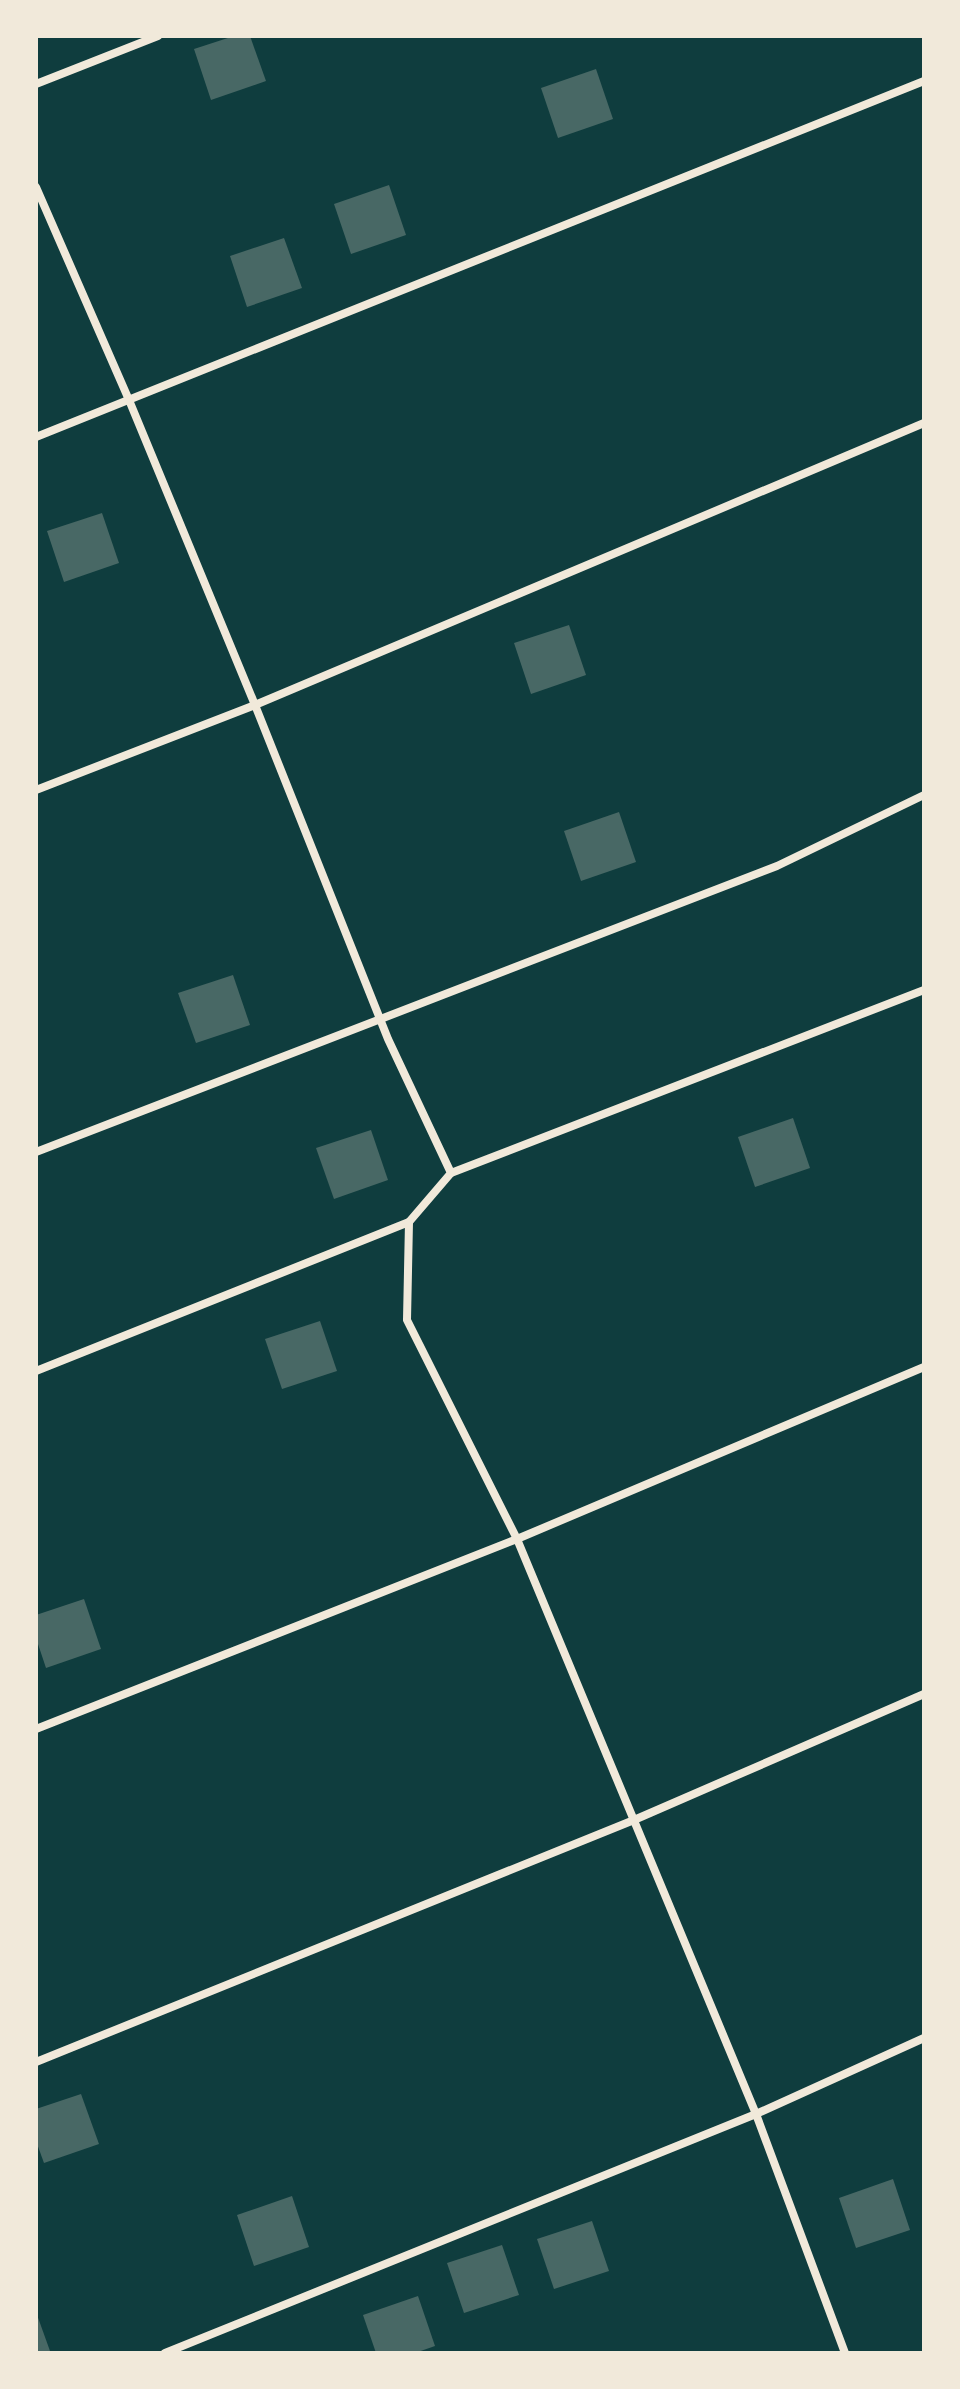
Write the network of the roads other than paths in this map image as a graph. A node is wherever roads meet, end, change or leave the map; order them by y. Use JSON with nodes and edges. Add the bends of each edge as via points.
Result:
{"nodes":[{"id":1,"x":158,"y":36,"type":"edge"},
{"id":2,"x":924,"y":81,"type":"edge"},
{"id":3,"x":36,"y":84,"type":"edge"},
{"id":4,"x":36,"y":187,"type":"edge"},
{"id":5,"x":129,"y":400,"type":"junction"},
{"id":6,"x":924,"y":423,"type":"edge"},
{"id":7,"x":36,"y":437,"type":"edge"},
{"id":8,"x":255,"y":705,"type":"junction"},
{"id":9,"x":36,"y":790,"type":"edge"},
{"id":10,"x":924,"y":795,"type":"edge"},
{"id":11,"x":924,"y":990,"type":"edge"},
{"id":12,"x":380,"y":1018,"type":"junction"},
{"id":13,"x":36,"y":1152,"type":"edge"},
{"id":14,"x":451,"y":1173,"type":"junction"},
{"id":15,"x":409,"y":1222,"type":"junction"},
{"id":16,"x":924,"y":1367,"type":"edge"},
{"id":17,"x":36,"y":1371,"type":"edge"},
{"id":18,"x":517,"y":1539,"type":"junction"},
{"id":19,"x":924,"y":1694,"type":"edge"},
{"id":20,"x":36,"y":1729,"type":"edge"},
{"id":21,"x":634,"y":1820,"type":"junction"},
{"id":22,"x":924,"y":2038,"type":"edge"},
{"id":23,"x":36,"y":2062,"type":"edge"},
{"id":24,"x":756,"y":2114,"type":"junction"},
{"id":25,"x":165,"y":2353,"type":"edge"},
{"id":26,"x":845,"y":2353,"type":"edge"}],
"edges":[{"from":1,"to":3,"type":"street"},
{"from":2,"to":5,"type":"street"},
{"from":4,"to":5,"type":"street"},
{"from":5,"to":7,"type":"street"},
{"from":5,"to":8,"type":"street"},
{"from":6,"to":8,"type":"street"},
{"from":8,"to":9,"type":"street"},
{"from":8,"to":12,"type":"street"},
{"from":10,"to":12,"type":"street","via":[[777,866]]},
{"from":11,"to":14,"type":"street"},
{"from":12,"to":13,"type":"street"},
{"from":12,"to":14,"type":"street"},
{"from":14,"to":15,"type":"street"},
{"from":15,"to":17,"type":"street"},
{"from":15,"to":18,"type":"street","via":[[407,1320]]},
{"from":16,"to":18,"type":"street"},
{"from":18,"to":20,"type":"street"},
{"from":18,"to":21,"type":"street"},
{"from":19,"to":21,"type":"street"},
{"from":21,"to":23,"type":"street"},
{"from":21,"to":24,"type":"street"},
{"from":22,"to":24,"type":"street"},
{"from":24,"to":25,"type":"street"},
{"from":24,"to":26,"type":"street"}]}
